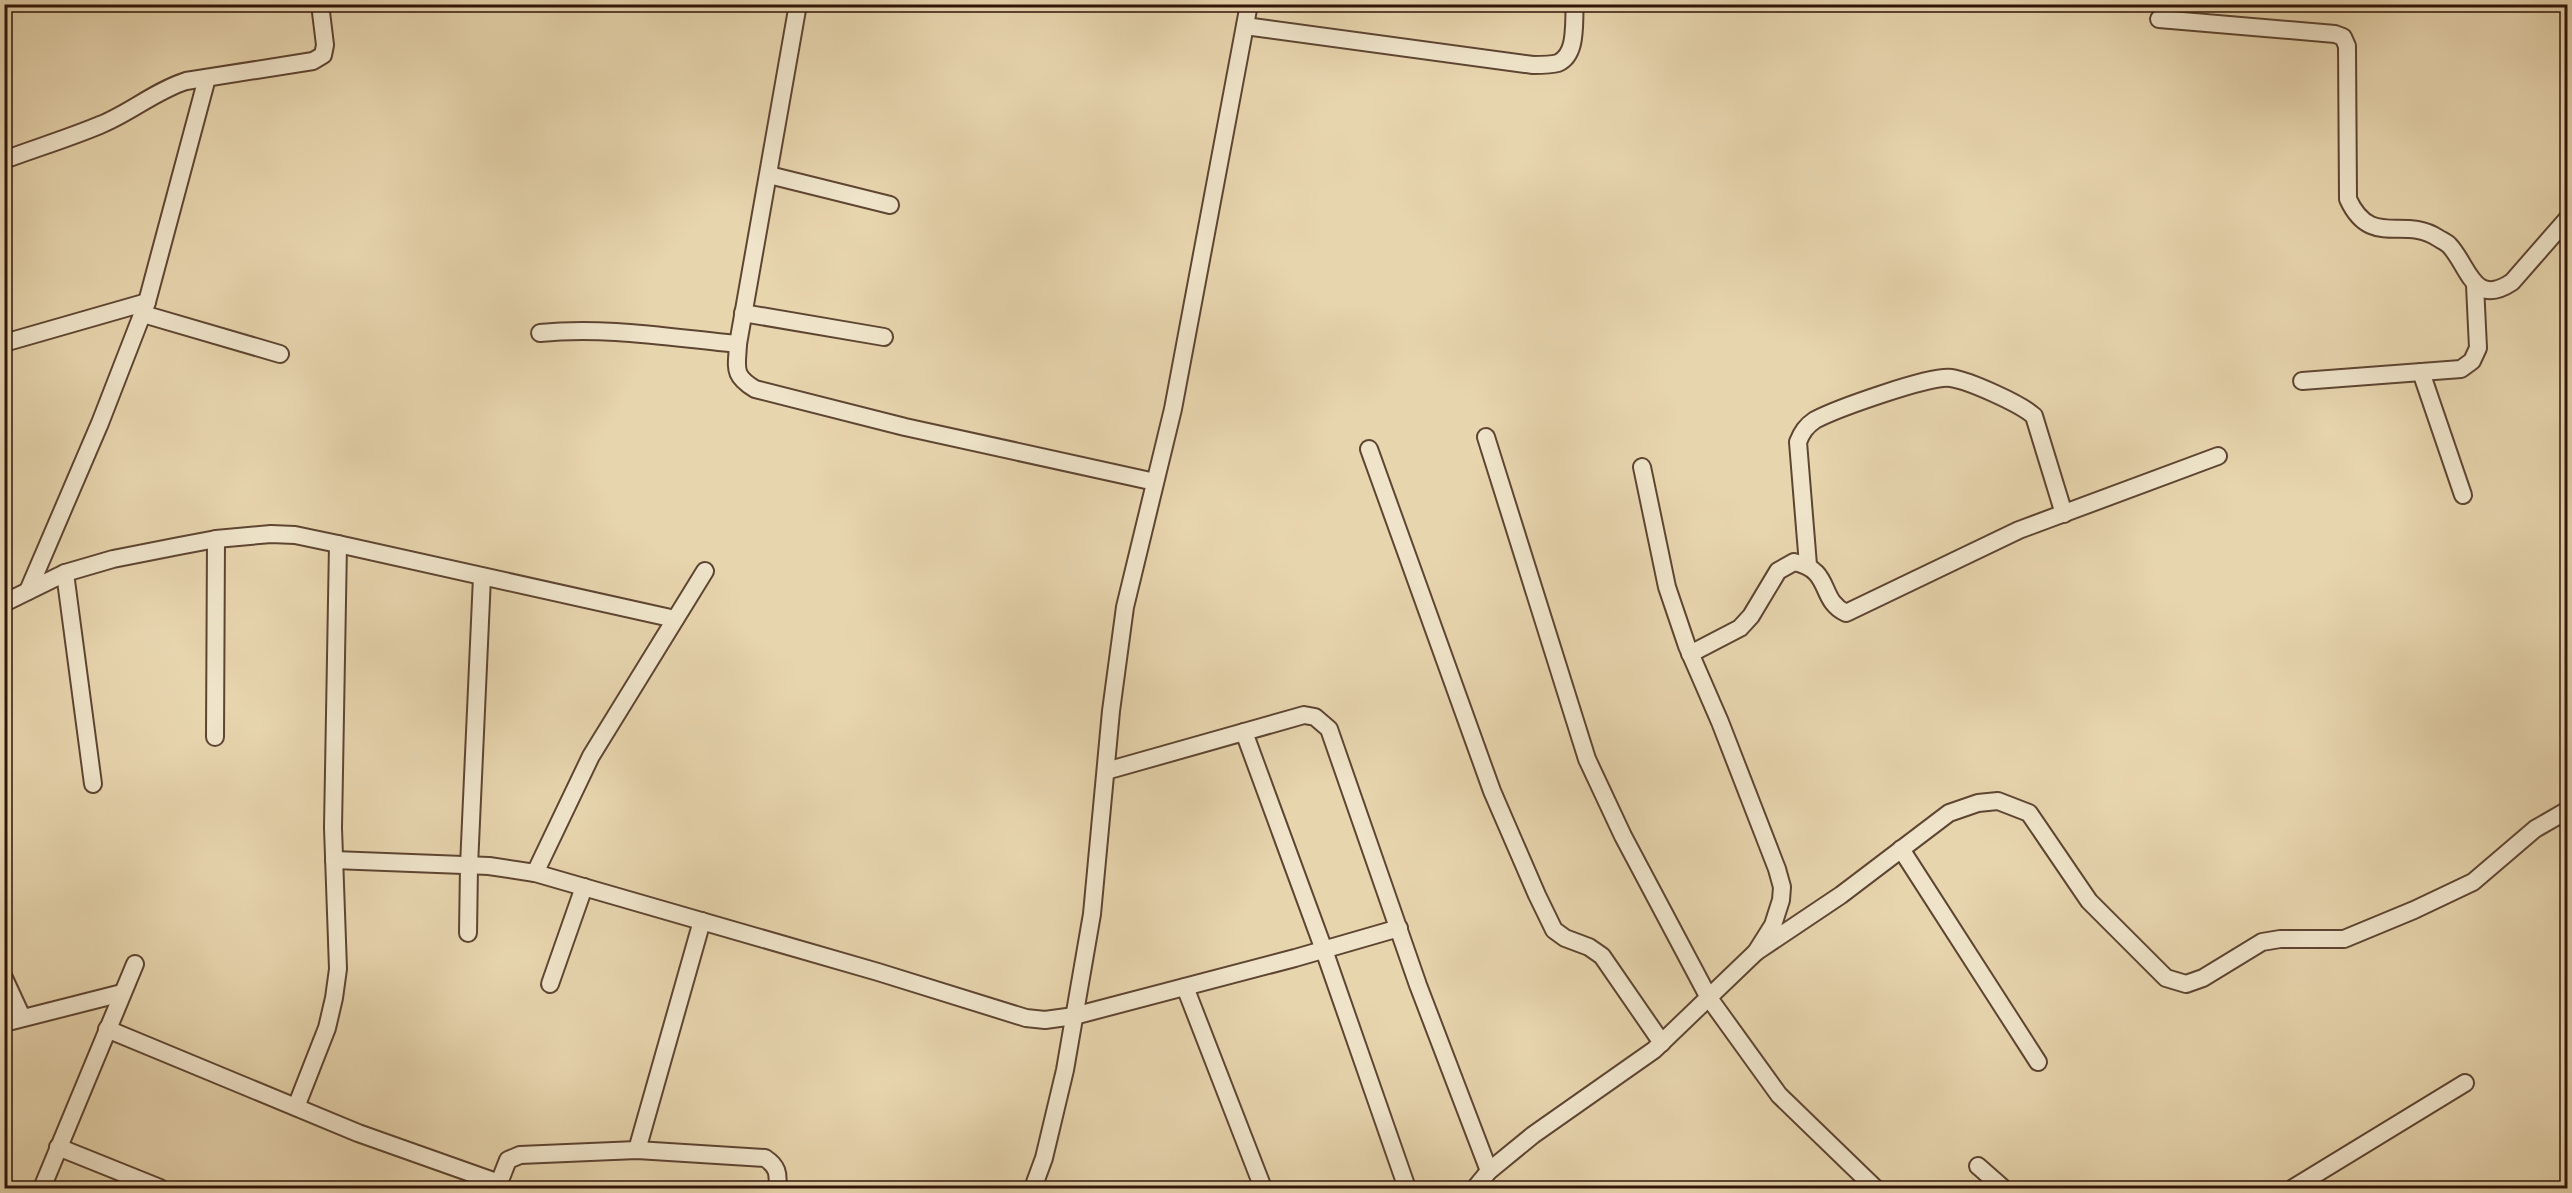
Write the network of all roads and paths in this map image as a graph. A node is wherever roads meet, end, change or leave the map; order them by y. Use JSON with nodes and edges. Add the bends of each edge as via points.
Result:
{"nodes":[{"id":1,"x":321,"y":4,"type":"edge"},
{"id":2,"x":798,"y":4,"type":"edge"},
{"id":3,"x":1249,"y":4,"type":"edge"},
{"id":4,"x":1575,"y":4,"type":"edge"},
{"id":5,"x":2158,"y":20,"type":"dead end"},
{"id":6,"x":1245,"y":26,"type":"junction"},
{"id":7,"x":207,"y":78,"type":"junction"},
{"id":8,"x":4,"y":160,"type":"edge"},
{"id":9,"x":769,"y":175,"type":"junction"},
{"id":10,"x":890,"y":205,"type":"dead end"},
{"id":11,"x":2568,"y":218,"type":"edge"},
{"id":12,"x":2475,"y":285,"type":"junction"},
{"id":13,"x":145,"y":308,"type":"junction"},
{"id":14,"x":743,"y":313,"type":"junction"},
{"id":15,"x":540,"y":333,"type":"dead end"},
{"id":16,"x":884,"y":337,"type":"dead end"},
{"id":17,"x":4,"y":343,"type":"edge"},
{"id":18,"x":738,"y":344,"type":"junction"},
{"id":19,"x":280,"y":354,"type":"dead end"},
{"id":20,"x":2421,"y":372,"type":"junction"},
{"id":21,"x":2302,"y":381,"type":"dead end"},
{"id":22,"x":1486,"y":437,"type":"dead end"},
{"id":23,"x":1369,"y":448,"type":"dead end"},
{"id":24,"x":2218,"y":456,"type":"dead end"},
{"id":25,"x":1641,"y":467,"type":"dead end"},
{"id":26,"x":1155,"y":482,"type":"junction"},
{"id":27,"x":2463,"y":495,"type":"dead end"},
{"id":28,"x":2064,"y":514,"type":"junction"},
{"id":29,"x":216,"y":539,"type":"junction"},
{"id":30,"x":338,"y":544,"type":"junction"},
{"id":31,"x":1808,"y":565,"type":"junction"},
{"id":32,"x":705,"y":571,"type":"dead end"},
{"id":33,"x":65,"y":573,"type":"junction"},
{"id":34,"x":482,"y":578,"type":"junction"},
{"id":35,"x":28,"y":591,"type":"junction"},
{"id":36,"x":4,"y":603,"type":"edge"},
{"id":37,"x":675,"y":619,"type":"junction"},
{"id":38,"x":1690,"y":654,"type":"junction"},
{"id":39,"x":1244,"y":732,"type":"junction"},
{"id":40,"x":215,"y":737,"type":"dead end"},
{"id":41,"x":1106,"y":771,"type":"junction"},
{"id":42,"x":93,"y":784,"type":"dead end"},
{"id":43,"x":2568,"y":810,"type":"edge"},
{"id":44,"x":1901,"y":849,"type":"junction"},
{"id":45,"x":334,"y":860,"type":"junction"},
{"id":46,"x":469,"y":866,"type":"junction"},
{"id":47,"x":535,"y":873,"type":"junction"},
{"id":48,"x":585,"y":888,"type":"junction"},
{"id":49,"x":702,"y":921,"type":"junction"},
{"id":50,"x":1399,"y":928,"type":"junction"},
{"id":51,"x":468,"y":933,"type":"dead end"},
{"id":52,"x":1324,"y":950,"type":"junction"},
{"id":53,"x":1756,"y":952,"type":"junction"},
{"id":54,"x":135,"y":964,"type":"dead end"},
{"id":55,"x":4,"y":978,"type":"edge"},
{"id":56,"x":550,"y":984,"type":"dead end"},
{"id":57,"x":1185,"y":987,"type":"junction"},
{"id":58,"x":122,"y":993,"type":"junction"},
{"id":59,"x":1709,"y":998,"type":"junction"},
{"id":60,"x":1074,"y":1016,"type":"junction"},
{"id":61,"x":22,"y":1017,"type":"junction"},
{"id":62,"x":4,"y":1023,"type":"edge"},
{"id":63,"x":107,"y":1029,"type":"junction"},
{"id":64,"x":1662,"y":1043,"type":"junction"},
{"id":65,"x":2038,"y":1062,"type":"dead end"},
{"id":66,"x":2465,"y":1083,"type":"dead end"},
{"id":67,"x":296,"y":1107,"type":"junction"},
{"id":68,"x":58,"y":1147,"type":"junction"},
{"id":69,"x":637,"y":1150,"type":"junction"},
{"id":70,"x":1978,"y":1166,"type":"dead end"},
{"id":71,"x":1489,"y":1171,"type":"junction"},
{"id":72,"x":498,"y":1186,"type":"edge"},
{"id":73,"x":42,"y":1188,"type":"edge"},
{"id":74,"x":160,"y":1188,"type":"edge"},
{"id":75,"x":777,"y":1188,"type":"edge"},
{"id":76,"x":1033,"y":1188,"type":"edge"},
{"id":77,"x":1263,"y":1188,"type":"edge"},
{"id":78,"x":1407,"y":1188,"type":"edge"},
{"id":79,"x":1475,"y":1188,"type":"edge"},
{"id":80,"x":1875,"y":1188,"type":"edge"},
{"id":81,"x":2003,"y":1188,"type":"edge"},
{"id":82,"x":2293,"y":1188,"type":"edge"}],
"edges":[{"from":1,"to":7,"type":"street","via":[[326,45],[323,55],[313,61]]},
{"from":2,"to":9,"type":"street"},
{"from":3,"to":6,"type":"street"},
{"from":4,"to":6,"type":"street","via":[[1572,44],[1567,57],[1557,63],[1533,65]]},
{"from":5,"to":12,"type":"street","via":[[2335,34],[2343,38],[2347,46],[2348,199],[2355,214],[2379,228],[2427,230],[2449,245]]},
{"from":6,"to":26,"type":"street","via":[[1173,409]]},
{"from":7,"to":8,"type":"street","via":[[168,87],[101,125]]},
{"from":7,"to":13,"type":"street"},
{"from":9,"to":10,"type":"street"},
{"from":9,"to":14,"type":"street"},
{"from":11,"to":12,"type":"street","via":[[2501,290]]},
{"from":12,"to":20,"type":"street","via":[[2478,348],[2472,361],[2461,369]]},
{"from":13,"to":17,"type":"street"},
{"from":13,"to":19,"type":"street"},
{"from":13,"to":35,"type":"street"},
{"from":14,"to":16,"type":"street"},
{"from":14,"to":18,"type":"street"},
{"from":15,"to":18,"type":"street","via":[[604,332]]},
{"from":18,"to":26,"type":"street","via":[[737,369],[741,380],[755,389],[905,427]]},
{"from":20,"to":21,"type":"street"},
{"from":20,"to":27,"type":"street"},
{"from":22,"to":59,"type":"street","via":[[1587,759]]},
{"from":23,"to":64,"type":"street","via":[[1492,791],[1541,904],[1554,930],[1602,956]]},
{"from":24,"to":28,"type":"street"},
{"from":25,"to":38,"type":"street","via":[[1667,587]]},
{"from":26,"to":41,"type":"street","via":[[1125,607]]},
{"from":28,"to":31,"type":"street","via":[[2019,530],[1846,613],[1836,608],[1817,573]]},
{"from":28,"to":31,"type":"street","via":[[2034,416],[2025,407],[1965,383],[1950,378],[1934,380],[1861,401],[1804,429],[1798,441]]},
{"from":29,"to":30,"type":"street","via":[[296,535]]},
{"from":29,"to":33,"type":"street","via":[[113,559]]},
{"from":29,"to":40,"type":"street"},
{"from":30,"to":34,"type":"street"},
{"from":30,"to":45,"type":"street"},
{"from":31,"to":38,"type":"street","via":[[1794,562],[1778,572],[1740,628]]},
{"from":32,"to":37,"type":"street"},
{"from":33,"to":35,"type":"street"},
{"from":33,"to":42,"type":"street"},
{"from":34,"to":37,"type":"street"},
{"from":34,"to":46,"type":"street"},
{"from":35,"to":36,"type":"street"},
{"from":37,"to":47,"type":"street","via":[[591,756]]},
{"from":38,"to":53,"type":"street","via":[[1782,887],[1773,925]]},
{"from":39,"to":41,"type":"street"},
{"from":39,"to":50,"type":"street","via":[[1304,715],[1315,717],[1329,729]]},
{"from":39,"to":52,"type":"street"},
{"from":41,"to":60,"type":"street","via":[[1092,914]]},
{"from":43,"to":44,"type":"street","via":[[2535,829],[2473,882],[2414,910],[2344,939],[2262,942],[2186,984],[2166,978],[2089,901],[2029,813],[1998,801],[1978,803],[1949,813]]},
{"from":44,"to":53,"type":"street"},
{"from":44,"to":65,"type":"street"},
{"from":45,"to":46,"type":"street"},
{"from":45,"to":67,"type":"street","via":[[338,969],[334,998],[327,1028]]},
{"from":46,"to":47,"type":"street"},
{"from":46,"to":51,"type":"street"},
{"from":47,"to":48,"type":"street"},
{"from":48,"to":49,"type":"street"},
{"from":48,"to":56,"type":"street"},
{"from":49,"to":60,"type":"street","via":[[1026,1018]]},
{"from":49,"to":69,"type":"street"},
{"from":50,"to":52,"type":"street"},
{"from":50,"to":71,"type":"street"},
{"from":52,"to":57,"type":"street"},
{"from":52,"to":78,"type":"street"},
{"from":53,"to":59,"type":"street"},
{"from":54,"to":58,"type":"street"},
{"from":55,"to":61,"type":"street"},
{"from":57,"to":60,"type":"street"},
{"from":57,"to":77,"type":"street"},
{"from":58,"to":61,"type":"street"},
{"from":58,"to":63,"type":"street"},
{"from":59,"to":64,"type":"street"},
{"from":59,"to":80,"type":"street","via":[[1779,1095]]},
{"from":60,"to":76,"type":"street","via":[[1044,1158]]},
{"from":61,"to":62,"type":"street"},
{"from":63,"to":67,"type":"street"},
{"from":63,"to":68,"type":"street"},
{"from":64,"to":71,"type":"street"},
{"from":66,"to":82,"type":"street"},
{"from":67,"to":72,"type":"street"},
{"from":68,"to":73,"type":"street"},
{"from":68,"to":74,"type":"street"},
{"from":69,"to":72,"type":"street","via":[[520,1155],[508,1160]]},
{"from":69,"to":75,"type":"street","via":[[765,1158],[775,1164]]},
{"from":70,"to":81,"type":"street"},
{"from":71,"to":79,"type":"street"}]}
